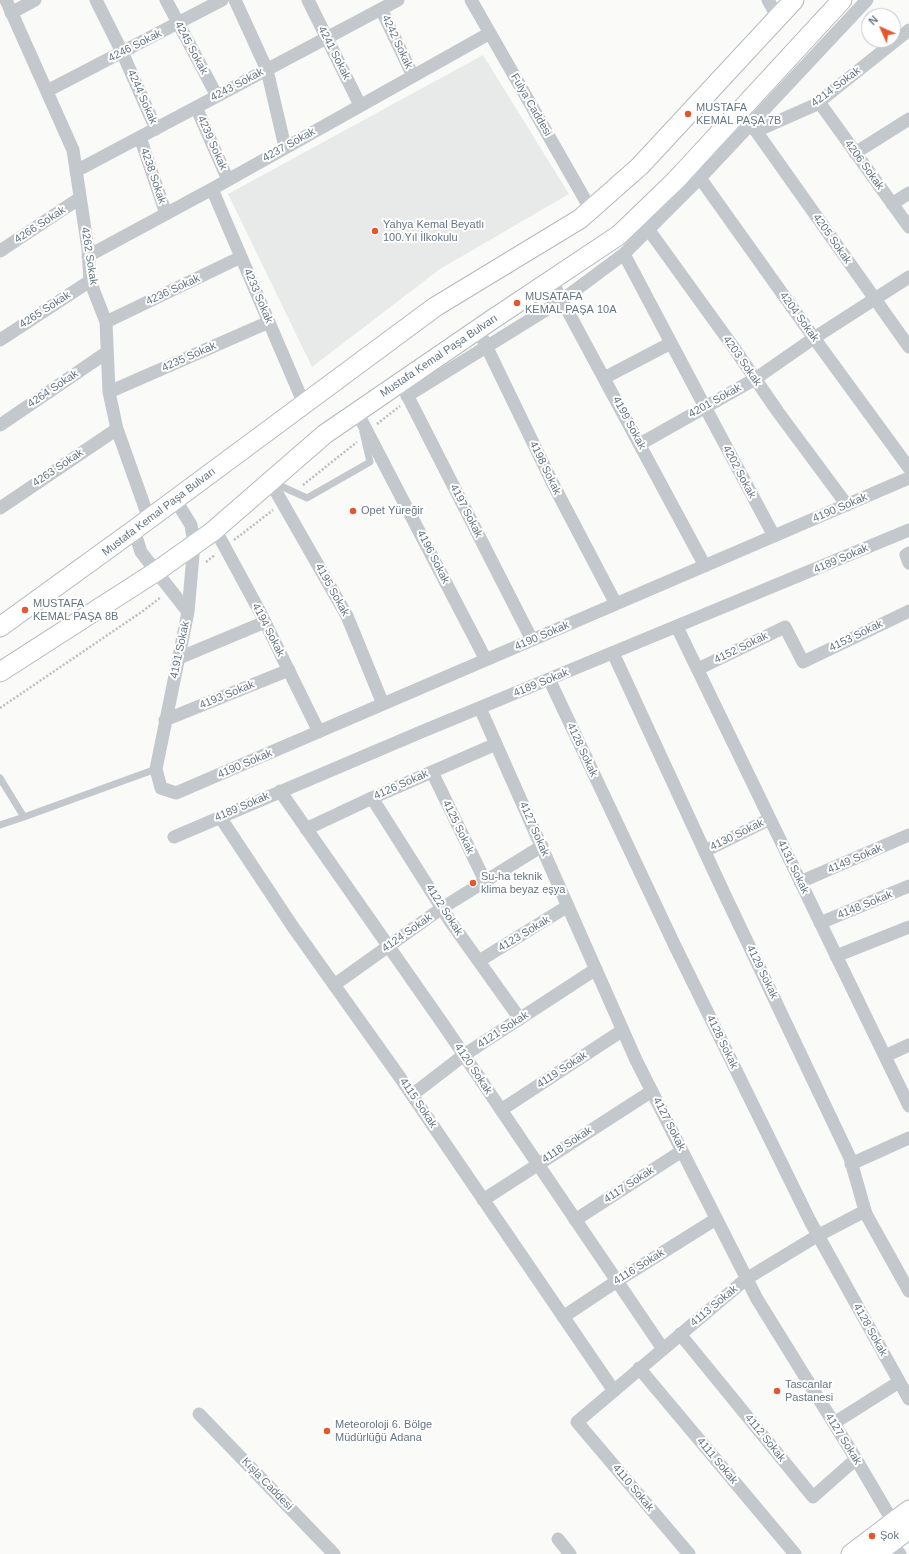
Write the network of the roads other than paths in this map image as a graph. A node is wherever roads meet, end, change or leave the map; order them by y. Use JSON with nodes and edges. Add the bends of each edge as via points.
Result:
{"nodes":[{"id":1,"x":6,"y":0,"type":"edge"},
{"id":2,"x":35,"y":0,"type":"edge"},
{"id":3,"x":96,"y":0,"type":"edge"},
{"id":4,"x":166,"y":0,"type":"edge"},
{"id":5,"x":222,"y":0,"type":"edge"},
{"id":6,"x":236,"y":0,"type":"edge"},
{"id":7,"x":308,"y":0,"type":"edge"},
{"id":8,"x":398,"y":0,"type":"edge"},
{"id":9,"x":471,"y":0,"type":"edge"},
{"id":10,"x":768,"y":0,"type":"edge"},
{"id":11,"x":794,"y":0,"type":"edge"},
{"id":12,"x":842,"y":0,"type":"edge"},
{"id":13,"x":867,"y":0,"type":"edge"},
{"id":14,"x":381,"y":9,"type":"junction"},
{"id":15,"x":11,"y":13,"type":"junction"},
{"id":16,"x":778,"y":18,"type":"junction"},
{"id":17,"x":178,"y":23,"type":"junction"},
{"id":18,"x":909,"y":30,"type":"edge"},
{"id":19,"x":490,"y":33,"type":"junction"},
{"id":20,"x":326,"y":38,"type":"junction"},
{"id":21,"x":122,"y":52,"type":"junction"},
{"id":22,"x":267,"y":70,"type":"junction"},
{"id":23,"x":413,"y":76,"type":"junction"},
{"id":24,"x":47,"y":91,"type":"junction"},
{"id":25,"x":217,"y":96,"type":"junction"},
{"id":26,"x":819,"y":102,"type":"junction"},
{"id":27,"x":360,"y":105,"type":"junction"},
{"id":28,"x":196,"y":107,"type":"junction"},
{"id":29,"x":909,"y":119,"type":"edge"},
{"id":30,"x":747,"y":124,"type":"junction"},
{"id":31,"x":156,"y":129,"type":"junction"},
{"id":32,"x":140,"y":137,"type":"junction"},
{"id":33,"x":285,"y":147,"type":"junction"},
{"id":34,"x":855,"y":153,"type":"junction"},
{"id":35,"x":76,"y":171,"type":"junction"},
{"id":36,"x":695,"y":172,"type":"junction"},
{"id":37,"x":228,"y":180,"type":"junction"},
{"id":38,"x":212,"y":189,"type":"junction"},
{"id":39,"x":909,"y":194,"type":"edge"},
{"id":40,"x":80,"y":198,"type":"junction"},
{"id":41,"x":892,"y":204,"type":"junction"},
{"id":42,"x":591,"y":210,"type":"junction"},
{"id":43,"x":166,"y":214,"type":"junction"},
{"id":44,"x":643,"y":223,"type":"junction"},
{"id":45,"x":909,"y":227,"type":"edge"},
{"id":46,"x":0,"y":251,"type":"edge"},
{"id":47,"x":624,"y":254,"type":"junction"},
{"id":48,"x":88,"y":256,"type":"junction"},
{"id":49,"x":241,"y":257,"type":"junction"},
{"id":50,"x":909,"y":277,"type":"edge"},
{"id":51,"x":551,"y":280,"type":"junction"},
{"id":52,"x":90,"y":281,"type":"junction"},
{"id":53,"x":875,"y":299,"type":"junction"},
{"id":54,"x":562,"y":300,"type":"junction"},
{"id":55,"x":106,"y":322,"type":"junction"},
{"id":56,"x":269,"y":322,"type":"junction"},
{"id":57,"x":478,"y":329,"type":"junction"},
{"id":58,"x":814,"y":338,"type":"junction"},
{"id":59,"x":0,"y":340,"type":"edge"},
{"id":60,"x":671,"y":343,"type":"junction"},
{"id":61,"x":487,"y":347,"type":"junction"},
{"id":62,"x":909,"y":347,"type":"edge"},
{"id":63,"x":106,"y":353,"type":"junction"},
{"id":64,"x":604,"y":378,"type":"junction"},
{"id":65,"x":755,"y":379,"type":"junction"},
{"id":66,"x":404,"y":389,"type":"junction"},
{"id":67,"x":109,"y":392,"type":"junction"},
{"id":68,"x":304,"y":404,"type":"junction"},
{"id":69,"x":705,"y":407,"type":"junction"},
{"id":70,"x":358,"y":412,"type":"junction"},
{"id":71,"x":0,"y":425,"type":"edge"},
{"id":72,"x":117,"y":428,"type":"junction"},
{"id":73,"x":640,"y":444,"type":"junction"},
{"id":74,"x":909,"y":468,"type":"edge"},
{"id":75,"x":909,"y":478,"type":"edge"},
{"id":76,"x":270,"y":481,"type":"junction"},
{"id":77,"x":176,"y":499,"type":"junction"},
{"id":78,"x":847,"y":505,"type":"junction"},
{"id":79,"x":0,"y":508,"type":"edge"},
{"id":80,"x":149,"y":519,"type":"junction"},
{"id":81,"x":215,"y":529,"type":"junction"},
{"id":82,"x":134,"y":530,"type":"junction"},
{"id":83,"x":909,"y":530,"type":"edge"},
{"id":84,"x":774,"y":536,"type":"junction"},
{"id":85,"x":194,"y":544,"type":"junction"},
{"id":86,"x":909,"y":554,"type":"edge"},
{"id":87,"x":909,"y":563,"type":"edge"},
{"id":88,"x":705,"y":566,"type":"junction"},
{"id":89,"x":157,"y":571,"type":"junction"},
{"id":90,"x":616,"y":604,"type":"junction"},
{"id":91,"x":909,"y":611,"type":"edge"},
{"id":92,"x":188,"y":612,"type":"junction"},
{"id":93,"x":265,"y":622,"type":"junction"},
{"id":94,"x":0,"y":627,"type":"edge"},
{"id":95,"x":677,"y":627,"type":"junction"},
{"id":96,"x":785,"y":627,"type":"joint"},
{"id":97,"x":532,"y":640,"type":"junction"},
{"id":98,"x":613,"y":653,"type":"junction"},
{"id":99,"x":178,"y":658,"type":"junction"},
{"id":100,"x":486,"y":660,"type":"junction"},
{"id":101,"x":289,"y":670,"type":"junction"},
{"id":102,"x":698,"y":670,"type":"junction"},
{"id":103,"x":0,"y":672,"type":"edge"},
{"id":104,"x":549,"y":679,"type":"junction"},
{"id":105,"x":383,"y":704,"type":"junction"},
{"id":106,"x":480,"y":708,"type":"junction"},
{"id":107,"x":165,"y":720,"type":"junction"},
{"id":108,"x":319,"y":732,"type":"junction"},
{"id":109,"x":496,"y":744,"type":"junction"},
{"id":110,"x":156,"y":769,"type":"junction"},
{"id":111,"x":432,"y":772,"type":"junction"},
{"id":112,"x":0,"y":778,"type":"edge"},
{"id":113,"x":280,"y":792,"type":"junction"},
{"id":114,"x":176,"y":793,"type":"joint"},
{"id":115,"x":372,"y":798,"type":"junction"},
{"id":116,"x":24,"y":817,"type":"junction"},
{"id":117,"x":220,"y":817,"type":"junction"},
{"id":118,"x":770,"y":820,"type":"junction"},
{"id":119,"x":0,"y":825,"type":"edge"},
{"id":120,"x":306,"y":829,"type":"junction"},
{"id":121,"x":909,"y":836,"type":"edge"},
{"id":122,"x":174,"y":837,"type":"dead end"},
{"id":123,"x":542,"y":846,"type":"junction"},
{"id":124,"x":705,"y":851,"type":"junction"},
{"id":125,"x":485,"y":881,"type":"junction"},
{"id":126,"x":800,"y":882,"type":"junction"},
{"id":127,"x":909,"y":886,"type":"edge"},
{"id":128,"x":568,"y":906,"type":"junction"},
{"id":129,"x":442,"y":908,"type":"junction"},
{"id":130,"x":820,"y":923,"type":"junction"},
{"id":131,"x":909,"y":927,"type":"edge"},
{"id":132,"x":388,"y":946,"type":"junction"},
{"id":133,"x":836,"y":956,"type":"junction"},
{"id":134,"x":479,"y":961,"type":"junction"},
{"id":135,"x":596,"y":970,"type":"junction"},
{"id":136,"x":334,"y":985,"type":"junction"},
{"id":137,"x":520,"y":1019,"type":"junction"},
{"id":138,"x":623,"y":1030,"type":"junction"},
{"id":139,"x":909,"y":1045,"type":"edge"},
{"id":140,"x":464,"y":1055,"type":"junction"},
{"id":141,"x":885,"y":1056,"type":"junction"},
{"id":142,"x":652,"y":1090,"type":"junction"},
{"id":143,"x":412,"y":1094,"type":"junction"},
{"id":144,"x":909,"y":1106,"type":"edge"},
{"id":145,"x":501,"y":1110,"type":"junction"},
{"id":146,"x":909,"y":1138,"type":"edge"},
{"id":147,"x":682,"y":1151,"type":"junction"},
{"id":148,"x":538,"y":1164,"type":"junction"},
{"id":149,"x":851,"y":1164,"type":"junction"},
{"id":150,"x":483,"y":1200,"type":"junction"},
{"id":151,"x":865,"y":1211,"type":"junction"},
{"id":152,"x":716,"y":1219,"type":"junction"},
{"id":153,"x":575,"y":1220,"type":"junction"},
{"id":154,"x":817,"y":1236,"type":"junction"},
{"id":155,"x":904,"y":1272,"type":"edge"},
{"id":156,"x":746,"y":1279,"type":"junction"},
{"id":157,"x":617,"y":1281,"type":"junction"},
{"id":158,"x":909,"y":1291,"type":"edge"},
{"id":159,"x":563,"y":1317,"type":"junction"},
{"id":160,"x":680,"y":1334,"type":"junction"},
{"id":161,"x":663,"y":1349,"type":"junction"},
{"id":162,"x":639,"y":1368,"type":"junction"},
{"id":163,"x":900,"y":1382,"type":"junction"},
{"id":164,"x":614,"y":1391,"type":"junction"},
{"id":165,"x":909,"y":1399,"type":"edge"},
{"id":166,"x":199,"y":1414,"type":"dead end"},
{"id":167,"x":577,"y":1422,"type":"joint"},
{"id":168,"x":834,"y":1423,"type":"junction"},
{"id":169,"x":856,"y":1460,"type":"junction"},
{"id":170,"x":909,"y":1510,"type":"edge"},
{"id":171,"x":901,"y":1526,"type":"edge"},
{"id":172,"x":558,"y":1539,"type":"dead end"},
{"id":173,"x":889,"y":1550,"type":"edge"},
{"id":174,"x":334,"y":1554,"type":"edge"},
{"id":175,"x":570,"y":1554,"type":"edge"},
{"id":176,"x":689,"y":1554,"type":"edge"},
{"id":177,"x":795,"y":1554,"type":"edge"},
{"id":178,"x":851,"y":1554,"type":"edge"}],
"edges":[{"from":1,"to":15,"type":"street","name":"4262 Sokak"},
{"from":2,"to":15,"type":"street"},
{"from":3,"to":21,"type":"street","name":"4244 Sokak"},
{"from":4,"to":17,"type":"street","name":"4245 Sokak"},
{"from":5,"to":17,"type":"street","name":"4246 Sokak"},
{"from":6,"to":22,"type":"street"},
{"from":7,"to":20,"type":"street","name":"4241 Sokak"},
{"from":8,"to":14,"type":"street","name":"4243 Sokak"},
{"from":9,"to":19,"type":"street","name":"Fulya Caddesi"},
{"from":10,"to":16,"type":"street"},
{"from":11,"to":16,"type":"main road","name":"Mustafa Kemal Paşa Bulvarı"},
{"from":12,"to":30,"type":"main road","name":"Mustafa Kemal Paşa Bulvarı"},
{"from":13,"to":30,"type":"street"},
{"from":14,"to":20,"type":"street","name":"4243 Sokak"},
{"from":14,"to":23,"type":"street","name":"4242 Sokak"},
{"from":15,"to":24,"type":"street","name":"4262 Sokak"},
{"from":16,"to":42,"type":"main road","name":"Mustafa Kemal Paşa Bulvarı","via":[[640,166]]},
{"from":17,"to":21,"type":"street","name":"4246 Sokak"},
{"from":17,"to":25,"type":"street","name":"4245 Sokak"},
{"from":18,"to":26,"type":"street","name":"4214 Sokak"},
{"from":19,"to":23,"type":"street","name":"4237 Sokak"},
{"from":19,"to":42,"type":"street","name":"Fulya Caddesi"},
{"from":20,"to":22,"type":"street","name":"4243 Sokak"},
{"from":20,"to":27,"type":"street","name":"4241 Sokak"},
{"from":21,"to":24,"type":"street","name":"4246 Sokak"},
{"from":21,"to":31,"type":"street","name":"4244 Sokak"},
{"from":22,"to":25,"type":"street","name":"4243 Sokak"},
{"from":22,"to":33,"type":"street"},
{"from":23,"to":27,"type":"street","name":"4237 Sokak"},
{"from":24,"to":35,"type":"street","name":"4262 Sokak","via":[[73,150]]},
{"from":25,"to":28,"type":"street","name":"4243 Sokak"},
{"from":26,"to":30,"type":"street","name":"4214 Sokak"},
{"from":26,"to":34,"type":"street","name":"4206 Sokak"},
{"from":27,"to":33,"type":"street","name":"4237 Sokak"},
{"from":28,"to":31,"type":"street","name":"4243 Sokak"},
{"from":28,"to":37,"type":"street","name":"4239 Sokak"},
{"from":29,"to":34,"type":"street"},
{"from":30,"to":36,"type":"main road","name":"Mustafa Kemal Paşa Bulvarı"},
{"from":30,"to":53,"type":"street","name":"4205 Sokak"},
{"from":31,"to":32,"type":"street","name":"4243 Sokak"},
{"from":32,"to":35,"type":"street","name":"4243 Sokak"},
{"from":32,"to":43,"type":"street","name":"4238 Sokak"},
{"from":33,"to":37,"type":"street","name":"4237 Sokak"},
{"from":34,"to":41,"type":"street","name":"4206 Sokak"},
{"from":35,"to":40,"type":"street","name":"4262 Sokak"},
{"from":36,"to":44,"type":"main road","name":"Mustafa Kemal Paşa Bulvarı"},
{"from":36,"to":58,"type":"street","name":"4204 Sokak"},
{"from":37,"to":38,"type":"street","name":"4237 Sokak"},
{"from":38,"to":43,"type":"street","name":"4237 Sokak"},
{"from":38,"to":49,"type":"street","name":"4233 Sokak"},
{"from":39,"to":41,"type":"street"},
{"from":40,"to":46,"type":"street","name":"4266 Sokak"},
{"from":40,"to":48,"type":"street","name":"4262 Sokak"},
{"from":41,"to":45,"type":"street","name":"4206 Sokak"},
{"from":42,"to":68,"type":"main road","name":"Mustafa Kemal Paşa Bulvarı","via":[[435,307]]},
{"from":43,"to":48,"type":"street","name":"4237 Sokak"},
{"from":44,"to":47,"type":"street"},
{"from":44,"to":51,"type":"main road","name":"Mustafa Kemal Paşa Bulvarı","via":[[619,235]]},
{"from":44,"to":65,"type":"street","name":"4203 Sokak"},
{"from":47,"to":54,"type":"street"},
{"from":47,"to":60,"type":"street","name":"4202 Sokak"},
{"from":48,"to":52,"type":"street","name":"4262 Sokak"},
{"from":49,"to":55,"type":"street","name":"4236 Sokak"},
{"from":49,"to":56,"type":"street","name":"4233 Sokak"},
{"from":50,"to":53,"type":"street","name":"4201 Sokak"},
{"from":51,"to":54,"type":"street","name":"4199 Sokak"},
{"from":51,"to":57,"type":"main road","name":"Mustafa Kemal Paşa Bulvarı"},
{"from":52,"to":55,"type":"street","name":"4262 Sokak"},
{"from":52,"to":59,"type":"street","name":"4265 Sokak"},
{"from":53,"to":58,"type":"street","name":"4201 Sokak"},
{"from":53,"to":62,"type":"street","name":"4205 Sokak"},
{"from":54,"to":61,"type":"street"},
{"from":54,"to":64,"type":"street","name":"4199 Sokak"},
{"from":55,"to":63,"type":"street","name":"4262 Sokak"},
{"from":56,"to":67,"type":"street","name":"4235 Sokak"},
{"from":56,"to":68,"type":"street","name":"4233 Sokak"},
{"from":57,"to":61,"type":"street","name":"4198 Sokak"},
{"from":57,"to":66,"type":"main road","name":"Mustafa Kemal Paşa Bulvarı"},
{"from":58,"to":65,"type":"street","name":"4201 Sokak"},
{"from":58,"to":74,"type":"street","name":"4204 Sokak"},
{"from":60,"to":64,"type":"street"},
{"from":60,"to":69,"type":"street","name":"4202 Sokak"},
{"from":61,"to":66,"type":"street"},
{"from":61,"to":90,"type":"street","name":"4198 Sokak","via":[[553,484]]},
{"from":63,"to":67,"type":"street","name":"4262 Sokak"},
{"from":63,"to":71,"type":"street","name":"4264 Sokak"},
{"from":64,"to":73,"type":"street","name":"4199 Sokak"},
{"from":65,"to":69,"type":"street","name":"4201 Sokak"},
{"from":65,"to":78,"type":"street","name":"4203 Sokak"},
{"from":66,"to":70,"type":"main road","name":"Mustafa Kemal Paşa Bulvarı"},
{"from":66,"to":97,"type":"street","name":"4197 Sokak"},
{"from":67,"to":72,"type":"street","name":"4262 Sokak"},
{"from":68,"to":77,"type":"main road","name":"Mustafa Kemal Paşa Bulvarı"},
{"from":69,"to":73,"type":"street","name":"4201 Sokak"},
{"from":69,"to":84,"type":"street","name":"4202 Sokak"},
{"from":70,"to":76,"type":"main road","name":"Mustafa Kemal Paşa Bulvarı","via":[[325,434]]},
{"from":70,"to":76,"type":"lane","via":[[370,462],[308,498]]},
{"from":70,"to":100,"type":"street","name":"4196 Sokak"},
{"from":72,"to":79,"type":"street","name":"4263 Sokak"},
{"from":72,"to":80,"type":"street","name":"4262 Sokak"},
{"from":73,"to":88,"type":"street","name":"4199 Sokak"},
{"from":75,"to":78,"type":"street","name":"4190 Sokak"},
{"from":76,"to":81,"type":"main road","name":"Mustafa Kemal Paşa Bulvarı"},
{"from":76,"to":105,"type":"street","name":"4195 Sokak","via":[[347,616]]},
{"from":77,"to":80,"type":"main road","name":"Mustafa Kemal Paşa Bulvarı"},
{"from":77,"to":85,"type":"street","name":"4191 Sokak","via":[[191,525]]},
{"from":78,"to":84,"type":"street","name":"4190 Sokak"},
{"from":80,"to":82,"type":"main road","name":"Mustafa Kemal Paşa Bulvarı"},
{"from":81,"to":85,"type":"main road","name":"Mustafa Kemal Paşa Bulvarı"},
{"from":81,"to":93,"type":"street","name":"4194 Sokak"},
{"from":82,"to":89,"type":"street","via":[[141,552]]},
{"from":82,"to":94,"type":"main road","name":"Mustafa Kemal Paşa Bulvarı"},
{"from":83,"to":95,"type":"street","name":"4189 Sokak"},
{"from":84,"to":88,"type":"street","name":"4190 Sokak"},
{"from":85,"to":89,"type":"main road","name":"Mustafa Kemal Paşa Bulvarı"},
{"from":85,"to":92,"type":"street","name":"4191 Sokak"},
{"from":86,"to":87,"type":"street","via":[[906,555]]},
{"from":88,"to":90,"type":"street","name":"4190 Sokak"},
{"from":89,"to":92,"type":"street"},
{"from":89,"to":103,"type":"main road","name":"Mustafa Kemal Paşa Bulvarı"},
{"from":90,"to":97,"type":"street","name":"4190 Sokak"},
{"from":91,"to":96,"type":"street","name":"4153 Sokak","via":[[804,662]]},
{"from":92,"to":99,"type":"street","name":"4191 Sokak"},
{"from":93,"to":99,"type":"street"},
{"from":93,"to":101,"type":"street","name":"4194 Sokak"},
{"from":95,"to":98,"type":"street","name":"4189 Sokak"},
{"from":95,"to":102,"type":"street","name":"4131 Sokak"},
{"from":96,"to":102,"type":"street","name":"4152 Sokak"},
{"from":97,"to":100,"type":"street","name":"4190 Sokak"},
{"from":98,"to":104,"type":"street","name":"4189 Sokak"},
{"from":98,"to":124,"type":"street","name":"4129 Sokak"},
{"from":99,"to":107,"type":"street","name":"4191 Sokak"},
{"from":100,"to":105,"type":"street","name":"4190 Sokak"},
{"from":101,"to":107,"type":"street","name":"4193 Sokak"},
{"from":101,"to":108,"type":"street","name":"4194 Sokak"},
{"from":102,"to":118,"type":"street","name":"4131 Sokak"},
{"from":104,"to":106,"type":"street","name":"4189 Sokak"},
{"from":104,"to":154,"type":"street","name":"4128 Sokak","via":[[675,946]]},
{"from":105,"to":108,"type":"street","name":"4190 Sokak"},
{"from":106,"to":109,"type":"street","name":"4127 Sokak"},
{"from":106,"to":113,"type":"street","name":"4189 Sokak"},
{"from":107,"to":110,"type":"street","name":"4191 Sokak"},
{"from":108,"to":114,"type":"street","name":"4190 Sokak"},
{"from":109,"to":111,"type":"street","name":"4126 Sokak"},
{"from":109,"to":123,"type":"street","name":"4127 Sokak"},
{"from":110,"to":114,"type":"street","name":"4191 Sokak","via":[[161,788]]},
{"from":110,"to":116,"type":"lane"},
{"from":111,"to":115,"type":"street","name":"4126 Sokak"},
{"from":111,"to":125,"type":"street","name":"4125 Sokak"},
{"from":112,"to":116,"type":"lane"},
{"from":113,"to":117,"type":"street","name":"4189 Sokak"},
{"from":113,"to":120,"type":"street","name":"4120 Sokak"},
{"from":115,"to":120,"type":"street","name":"4126 Sokak"},
{"from":115,"to":129,"type":"street","name":"4122 Sokak"},
{"from":116,"to":119,"type":"lane"},
{"from":117,"to":122,"type":"street","name":"4189 Sokak"},
{"from":117,"to":136,"type":"street","name":"4115 Sokak"},
{"from":118,"to":124,"type":"street","name":"4130 Sokak"},
{"from":118,"to":126,"type":"street","name":"4131 Sokak"},
{"from":120,"to":132,"type":"street","name":"4120 Sokak"},
{"from":121,"to":126,"type":"street","name":"4149 Sokak"},
{"from":123,"to":125,"type":"street","name":"4124 Sokak"},
{"from":123,"to":128,"type":"street","name":"4127 Sokak"},
{"from":124,"to":149,"type":"street","name":"4129 Sokak"},
{"from":125,"to":129,"type":"street","name":"4124 Sokak"},
{"from":126,"to":130,"type":"street","name":"4131 Sokak"},
{"from":127,"to":130,"type":"street","name":"4148 Sokak"},
{"from":128,"to":134,"type":"street","name":"4123 Sokak"},
{"from":128,"to":135,"type":"street","name":"4127 Sokak"},
{"from":129,"to":132,"type":"street","name":"4124 Sokak"},
{"from":129,"to":134,"type":"street","name":"4122 Sokak"},
{"from":130,"to":133,"type":"street","name":"4131 Sokak"},
{"from":131,"to":133,"type":"street"},
{"from":132,"to":136,"type":"street","name":"4124 Sokak"},
{"from":132,"to":140,"type":"street","name":"4120 Sokak"},
{"from":133,"to":141,"type":"street","name":"4131 Sokak"},
{"from":134,"to":137,"type":"street","name":"4122 Sokak"},
{"from":135,"to":137,"type":"street","name":"4121 Sokak"},
{"from":135,"to":138,"type":"street","name":"4127 Sokak"},
{"from":136,"to":143,"type":"street","name":"4115 Sokak"},
{"from":137,"to":140,"type":"street","name":"4121 Sokak"},
{"from":138,"to":142,"type":"street","name":"4127 Sokak"},
{"from":138,"to":145,"type":"street","name":"4119 Sokak"},
{"from":139,"to":141,"type":"street"},
{"from":140,"to":143,"type":"street","name":"4121 Sokak"},
{"from":140,"to":145,"type":"street","name":"4120 Sokak"},
{"from":141,"to":144,"type":"street","name":"4131 Sokak"},
{"from":142,"to":147,"type":"street","name":"4127 Sokak"},
{"from":142,"to":148,"type":"street","name":"4118 Sokak"},
{"from":143,"to":150,"type":"street","name":"4115 Sokak"},
{"from":145,"to":148,"type":"street","name":"4120 Sokak"},
{"from":146,"to":149,"type":"street"},
{"from":147,"to":152,"type":"street","name":"4127 Sokak"},
{"from":147,"to":153,"type":"street","name":"4117 Sokak"},
{"from":148,"to":150,"type":"street","name":"4118 Sokak"},
{"from":148,"to":153,"type":"street","name":"4120 Sokak"},
{"from":149,"to":151,"type":"street","name":"4129 Sokak"},
{"from":150,"to":159,"type":"street","name":"4115 Sokak"},
{"from":151,"to":154,"type":"street","name":"4113 Sokak"},
{"from":151,"to":155,"type":"street","name":"4129 Sokak"},
{"from":152,"to":156,"type":"street","name":"4127 Sokak"},
{"from":152,"to":157,"type":"street","name":"4116 Sokak"},
{"from":153,"to":157,"type":"street","name":"4120 Sokak"},
{"from":154,"to":156,"type":"street","name":"4113 Sokak"},
{"from":154,"to":163,"type":"street","name":"4128 Sokak"},
{"from":155,"to":158,"type":"street","name":"4129 Sokak"},
{"from":156,"to":160,"type":"street","name":"4113 Sokak"},
{"from":156,"to":168,"type":"street","name":"4127 Sokak"},
{"from":157,"to":159,"type":"street","name":"4116 Sokak"},
{"from":157,"to":161,"type":"street","name":"4120 Sokak"},
{"from":159,"to":164,"type":"street","name":"4115 Sokak"},
{"from":160,"to":161,"type":"street","name":"4113 Sokak"},
{"from":160,"to":169,"type":"street","name":"4112 Sokak","via":[[813,1497]]},
{"from":161,"to":162,"type":"street","name":"4113 Sokak"},
{"from":162,"to":164,"type":"street","name":"4113 Sokak"},
{"from":162,"to":177,"type":"street","name":"4111 Sokak"},
{"from":163,"to":165,"type":"street","name":"4128 Sokak"},
{"from":163,"to":168,"type":"street"},
{"from":164,"to":167,"type":"street","name":"4113 Sokak"},
{"from":166,"to":174,"type":"street","name":"Kışla Caddesi"},
{"from":167,"to":176,"type":"street","name":"4110 Sokak"},
{"from":168,"to":169,"type":"street","name":"4127 Sokak"},
{"from":169,"to":171,"type":"street","name":"4127 Sokak"},
{"from":170,"to":171,"type":"main road"},
{"from":171,"to":173,"type":"main road"},
{"from":171,"to":178,"type":"main road"},
{"from":172,"to":175,"type":"street"}]}
